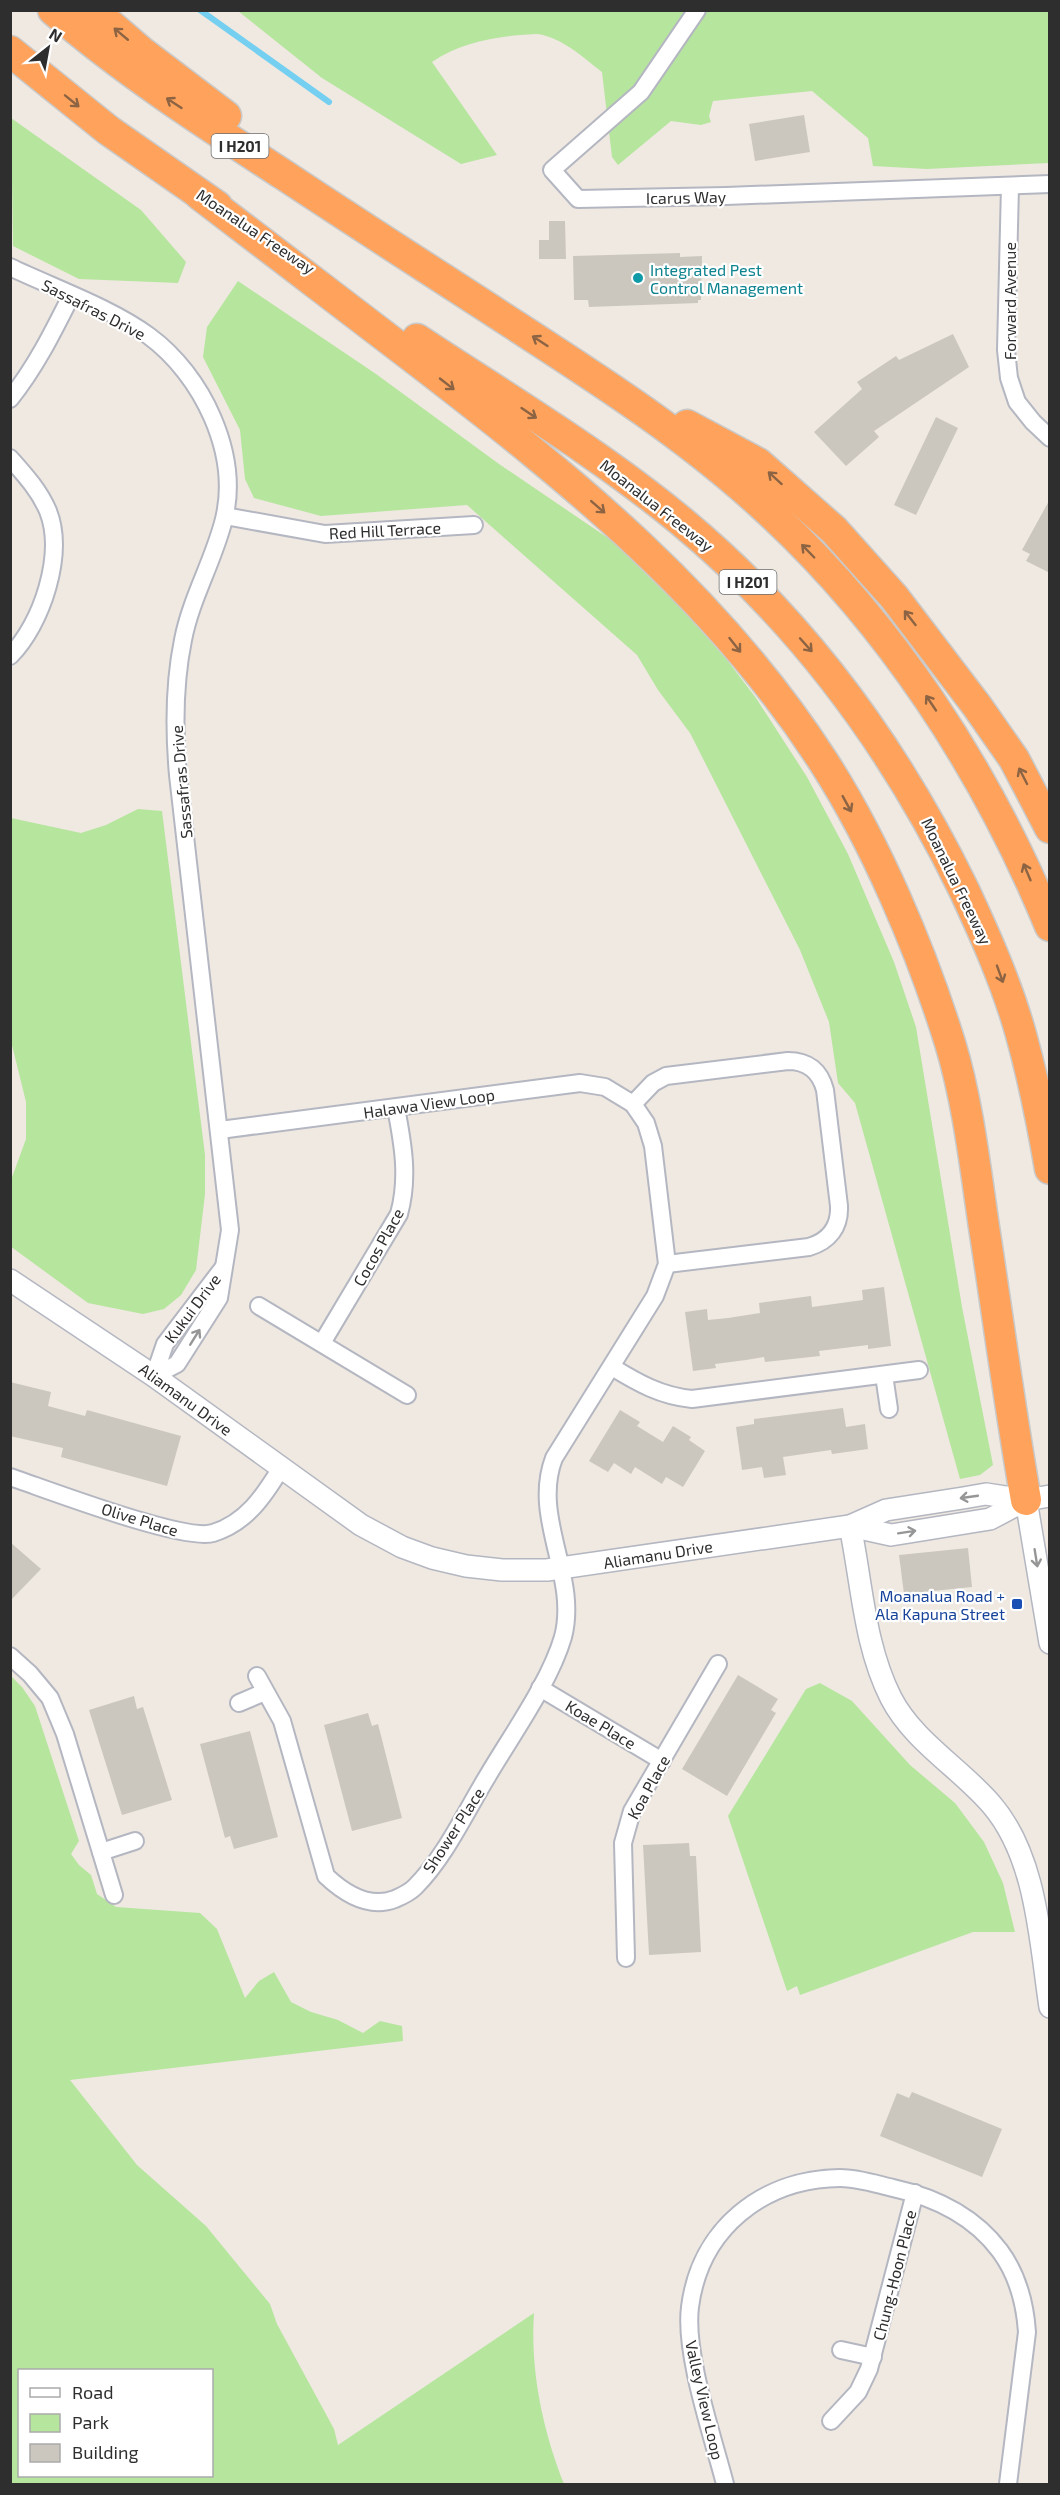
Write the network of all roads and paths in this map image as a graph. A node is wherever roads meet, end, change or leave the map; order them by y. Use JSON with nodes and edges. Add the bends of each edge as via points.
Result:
{"nodes":[{"id":1,"x":52,"y":10,"type":"edge"},
{"id":2,"x":93,"y":10,"type":"edge"},
{"id":3,"x":697,"y":10,"type":"edge"},
{"id":4,"x":10,"y":51,"type":"edge"},
{"id":5,"x":1050,"y":184,"type":"edge"},
{"id":6,"x":1010,"y":186,"type":"junction"},
{"id":7,"x":200,"y":195,"type":"junction"},
{"id":8,"x":10,"y":267,"type":"edge"},
{"id":9,"x":434,"y":273,"type":"junction"},
{"id":10,"x":71,"y":296,"type":"junction"},
{"id":11,"x":589,"y":373,"type":"junction"},
{"id":12,"x":10,"y":399,"type":"edge"},
{"id":13,"x":1050,"y":438,"type":"edge"},
{"id":14,"x":10,"y":458,"type":"edge"},
{"id":15,"x":225,"y":516,"type":"junction"},
{"id":16,"x":474,"y":525,"type":"dead end"},
{"id":17,"x":10,"y":656,"type":"edge"},
{"id":18,"x":1050,"y":828,"type":"edge"},
{"id":19,"x":1050,"y":926,"type":"edge"},
{"id":20,"x":633,"y":1104,"type":"junction"},
{"id":21,"x":396,"y":1108,"type":"junction"},
{"id":22,"x":220,"y":1130,"type":"junction"},
{"id":23,"x":1050,"y":1169,"type":"edge"},
{"id":24,"x":667,"y":1264,"type":"junction"},
{"id":25,"x":224,"y":1267,"type":"joint"},
{"id":26,"x":10,"y":1281,"type":"edge"},
{"id":27,"x":259,"y":1305,"type":"dead end"},
{"id":28,"x":322,"y":1343,"type":"junction"},
{"id":29,"x":612,"y":1367,"type":"junction"},
{"id":30,"x":919,"y":1370,"type":"dead end"},
{"id":31,"x":884,"y":1375,"type":"junction"},
{"id":32,"x":154,"y":1376,"type":"junction"},
{"id":33,"x":407,"y":1395,"type":"dead end"},
{"id":34,"x":889,"y":1409,"type":"dead end"},
{"id":35,"x":281,"y":1468,"type":"junction"},
{"id":36,"x":10,"y":1477,"type":"edge"},
{"id":37,"x":1038,"y":1498,"type":"edge"},
{"id":38,"x":850,"y":1526,"type":"junction"},
{"id":39,"x":562,"y":1569,"type":"junction"},
{"id":40,"x":1050,"y":1643,"type":"edge"},
{"id":41,"x":10,"y":1656,"type":"edge"},
{"id":42,"x":718,"y":1664,"type":"dead end"},
{"id":43,"x":256,"y":1676,"type":"dead end"},
{"id":44,"x":540,"y":1688,"type":"junction"},
{"id":45,"x":265,"y":1692,"type":"junction"},
{"id":46,"x":239,"y":1703,"type":"dead end"},
{"id":47,"x":662,"y":1761,"type":"junction"},
{"id":48,"x":135,"y":1841,"type":"dead end"},
{"id":49,"x":101,"y":1852,"type":"junction"},
{"id":50,"x":114,"y":1895,"type":"dead end"},
{"id":51,"x":626,"y":1958,"type":"dead end"},
{"id":52,"x":1050,"y":2007,"type":"edge"},
{"id":53,"x":915,"y":2193,"type":"junction"},
{"id":54,"x":841,"y":2350,"type":"dead end"},
{"id":55,"x":873,"y":2357,"type":"junction"},
{"id":56,"x":831,"y":2421,"type":"dead end"},
{"id":57,"x":725,"y":2484,"type":"edge"},
{"id":58,"x":1008,"y":2484,"type":"edge"}],
"edges":[{"from":9,"to":1,"type":"highway","number":"I H201","one_way":true,"via":[[164,97]]},
{"from":9,"to":2,"type":"highway","one_way":true,"via":[[143,53]]},
{"from":3,"to":6,"type":"street","name":"Icarus Way","via":[[641,92],[552,170],[578,199]]},
{"from":4,"to":7,"type":"highway","name":"Moanalua Freeway","number":"I H201","one_way":true,"via":[[108,130]]},
{"from":5,"to":6,"type":"street","name":"Icarus Way"},
{"from":6,"to":13,"type":"street","name":"Forward Avenue","via":[[1006,350],[1009,378],[1017,402]]},
{"from":7,"to":23,"type":"highway","name":"Moanalua Freeway","number":"I H201","one_way":true,"via":[[632,482],[720,555],[814,653],[884,745],[918,801],[975,914],[1019,1028],[1034,1081]]},
{"from":7,"to":37,"type":"highway","one_way":true,"via":[[534,451],[620,526],[681,583],[728,635],[824,763],[866,838],[902,915],[950,1045]]},
{"from":8,"to":10,"type":"street","name":"Sassafras Drive"},
{"from":11,"to":9,"type":"highway","number":"I H201","one_way":true},
{"from":10,"to":12,"type":"street","via":[[28,375]]},
{"from":10,"to":15,"type":"street","name":"Sassafras Drive","via":[[148,335],[181,365],[205,402],[226,460]]},
{"from":18,"to":11,"type":"highway","one_way":true,"via":[[1014,759],[977,706],[894,597],[834,530],[758,462]]},
{"from":19,"to":11,"type":"highway","number":"I H201","one_way":true,"via":[[1017,849],[960,746],[920,686],[850,596],[763,506],[701,454]]},
{"from":14,"to":17,"type":"street","via":[[42,498],[54,543],[50,575],[37,615],[24,642]]},
{"from":15,"to":16,"type":"street","name":"Red Hill Terrace","via":[[325,534]]},
{"from":15,"to":22,"type":"street","name":"Sassafras Drive","via":[[183,639],[175,721]]},
{"from":20,"to":21,"type":"street","name":"Halawa View Loop","via":[[605,1087],[580,1083]]},
{"from":20,"to":24,"type":"street","name":"Halawa View Loop","via":[[646,1122],[653,1146]]},
{"from":20,"to":24,"type":"street","via":[[653,1083],[666,1076],[788,1061],[814,1070],[825,1090],[839,1206],[838,1221],[830,1235],[809,1247]]},
{"from":21,"to":22,"type":"street","name":"Halawa View Loop"},
{"from":21,"to":28,"type":"street","name":"Cocos Place","via":[[405,1169],[399,1214]]},
{"from":22,"to":25,"type":"street","name":"Sassafras Drive","via":[[230,1230]]},
{"from":24,"to":29,"type":"street","name":"Halawa View Loop","via":[[655,1296]]},
{"from":25,"to":32,"type":"street","name":"Kukui Drive","via":[[165,1344]]},
{"from":26,"to":32,"type":"street","name":"Aliamanu Drive"},
{"from":27,"to":28,"type":"street"},
{"from":28,"to":33,"type":"street"},
{"from":29,"to":31,"type":"street","via":[[654,1392],[692,1399]]},
{"from":29,"to":39,"type":"street","name":"Halawa View Loop","via":[[548,1472],[546,1501]]},
{"from":30,"to":31,"type":"street"},
{"from":31,"to":34,"type":"street"},
{"from":32,"to":35,"type":"street","name":"Aliamanu Drive"},
{"from":35,"to":36,"type":"street","name":"Olive Place","via":[[249,1513],[211,1534],[189,1534],[161,1527]]},
{"from":35,"to":39,"type":"street","name":"Aliamanu Drive","via":[[361,1525],[432,1558],[502,1570]]},
{"from":37,"to":38,"type":"street","via":[[990,1519],[891,1535]]},
{"from":37,"to":40,"type":"street","one_way":true},
{"from":38,"to":39,"type":"street","name":"Aliamanu Drive"},
{"from":38,"to":52,"type":"street","via":[[874,1654],[891,1699],[914,1729],[991,1804],[1025,1862]]},
{"from":39,"to":44,"type":"street","name":"Shower Place","via":[[566,1614],[563,1636]]},
{"from":41,"to":49,"type":"street","via":[[50,1698]]},
{"from":42,"to":47,"type":"street","name":"Koa Place"},
{"from":43,"to":45,"type":"street","name":"Shower Place"},
{"from":44,"to":45,"type":"street","name":"Shower Place","via":[[438,1859],[414,1889],[393,1900],[375,1901],[343,1892],[326,1876],[282,1721]]},
{"from":44,"to":47,"type":"street","name":"Koae Place"},
{"from":45,"to":46,"type":"street"},
{"from":47,"to":51,"type":"street","name":"Koa Place","via":[[632,1811],[623,1843]]},
{"from":48,"to":49,"type":"street"},
{"from":49,"to":50,"type":"street"},
{"from":53,"to":55,"type":"street","name":"Chung-Hoon Place"},
{"from":53,"to":57,"type":"street","name":"Valley View Loop","via":[[842,2178],[803,2181],[758,2199],[739,2213],[711,2246],[700,2265],[689,2328]]},
{"from":53,"to":58,"type":"street","name":"Valley View Loop","via":[[945,2205],[976,2226],[1001,2252],[1020,2290],[1027,2332]]},
{"from":54,"to":55,"type":"street","name":"Chung-Hoon Place"},
{"from":55,"to":56,"type":"street","name":"Chung-Hoon Place","via":[[858,2392]]}]}
